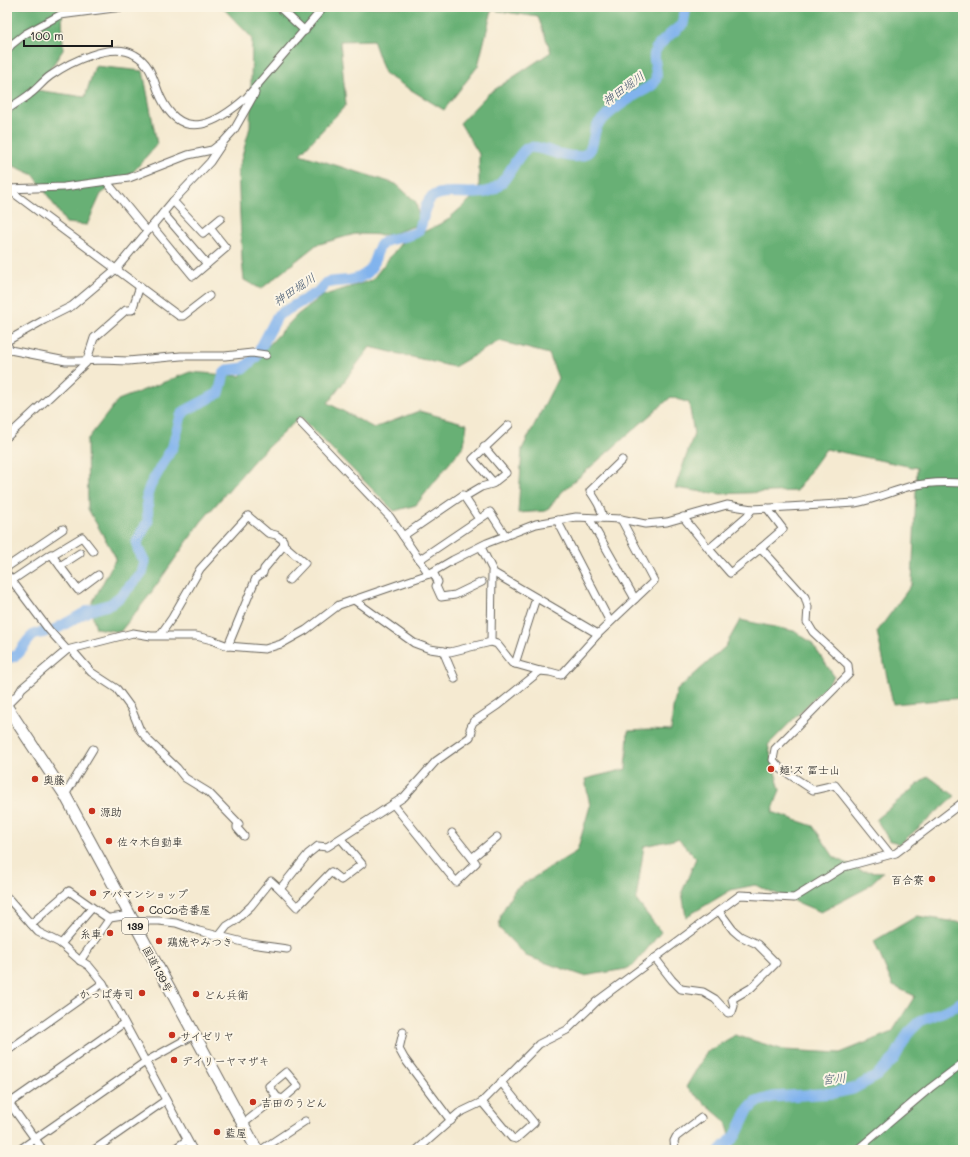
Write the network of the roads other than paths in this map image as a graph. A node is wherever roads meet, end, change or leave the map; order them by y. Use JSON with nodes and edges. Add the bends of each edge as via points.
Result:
{"nodes":[{"id":1,"x":122,"y":7,"type":"edge"},
{"id":2,"x":279,"y":7,"type":"edge"},
{"id":3,"x":324,"y":7,"type":"edge"},
{"id":4,"x":305,"y":31,"type":"junction"},
{"id":5,"x":7,"y":51,"type":"edge"},
{"id":6,"x":263,"y":79,"type":"junction"},
{"id":7,"x":7,"y":110,"type":"edge"},
{"id":8,"x":224,"y":141,"type":"junction"},
{"id":9,"x":106,"y":181,"type":"junction"},
{"id":10,"x":8,"y":189,"type":"edge"},
{"id":11,"x":173,"y":201,"type":"junction"},
{"id":12,"x":163,"y":213,"type":"junction"},
{"id":13,"x":221,"y":218,"type":"dead end"},
{"id":14,"x":150,"y":228,"type":"junction"},
{"id":15,"x":210,"y":228,"type":"junction"},
{"id":16,"x":207,"y":264,"type":"junction"},
{"id":17,"x":116,"y":269,"type":"junction"},
{"id":18,"x":140,"y":286,"type":"junction"},
{"id":19,"x":208,"y":296,"type":"dead end"},
{"id":20,"x":7,"y":342,"type":"edge"},
{"id":21,"x":266,"y":355,"type":"dead end"},
{"id":22,"x":88,"y":360,"type":"junction"},
{"id":23,"x":300,"y":422,"type":"dead end"},
{"id":24,"x":509,"y":424,"type":"dead end"},
{"id":25,"x":7,"y":437,"type":"edge"},
{"id":26,"x":484,"y":447,"type":"junction"},
{"id":27,"x":622,"y":460,"type":"dead end"},
{"id":28,"x":494,"y":483,"type":"junction"},
{"id":29,"x":963,"y":483,"type":"edge"},
{"id":30,"x":464,"y":497,"type":"junction"},
{"id":31,"x":767,"y":508,"type":"junction"},
{"id":32,"x":752,"y":509,"type":"junction"},
{"id":33,"x":683,"y":517,"type":"junction"},
{"id":34,"x":588,"y":518,"type":"junction"},
{"id":35,"x":602,"y":518,"type":"junction"},
{"id":36,"x":479,"y":519,"type":"junction"},
{"id":37,"x":621,"y":519,"type":"junction"},
{"id":38,"x":557,"y":520,"type":"junction"},
{"id":39,"x":63,"y":529,"type":"dead end"},
{"id":40,"x":403,"y":536,"type":"junction"},
{"id":41,"x":505,"y":536,"type":"junction"},
{"id":42,"x":284,"y":545,"type":"junction"},
{"id":43,"x":481,"y":547,"type":"junction"},
{"id":44,"x":761,"y":548,"type":"junction"},
{"id":45,"x":710,"y":549,"type":"junction"},
{"id":46,"x":93,"y":551,"type":"dead end"},
{"id":47,"x":80,"y":553,"type":"dead end"},
{"id":48,"x":52,"y":555,"type":"junction"},
{"id":49,"x":419,"y":560,"type":"junction"},
{"id":50,"x":60,"y":566,"type":"junction"},
{"id":51,"x":7,"y":567,"type":"edge"},
{"id":52,"x":492,"y":572,"type":"junction"},
{"id":53,"x":431,"y":573,"type":"junction"},
{"id":54,"x":7,"y":574,"type":"edge"},
{"id":55,"x":98,"y":575,"type":"dead end"},
{"id":56,"x":289,"y":580,"type":"dead end"},
{"id":57,"x":11,"y":581,"type":"junction"},
{"id":58,"x":482,"y":582,"type":"dead end"},
{"id":59,"x":536,"y":598,"type":"junction"},
{"id":60,"x":635,"y":599,"type":"junction"},
{"id":61,"x":354,"y":600,"type":"junction"},
{"id":62,"x":610,"y":622,"type":"junction"},
{"id":63,"x":598,"y":634,"type":"junction"},
{"id":64,"x":160,"y":636,"type":"junction"},
{"id":65,"x":492,"y":642,"type":"junction"},
{"id":66,"x":228,"y":646,"type":"junction"},
{"id":67,"x":69,"y":650,"type":"junction"},
{"id":68,"x":443,"y":651,"type":"junction"},
{"id":69,"x":515,"y":664,"type":"junction"},
{"id":70,"x":540,"y":671,"type":"junction"},
{"id":71,"x":455,"y":679,"type":"dead end"},
{"id":72,"x":7,"y":706,"type":"edge"},
{"id":73,"x":7,"y":718,"type":"edge"},
{"id":74,"x":93,"y":749,"type":"dead end"},
{"id":75,"x":64,"y":795,"type":"junction"},
{"id":76,"x":963,"y":802,"type":"edge"},
{"id":77,"x":393,"y":804,"type":"junction"},
{"id":78,"x":452,"y":833,"type":"dead end"},
{"id":79,"x":244,"y":836,"type":"dead end"},
{"id":80,"x":497,"y":837,"type":"dead end"},
{"id":81,"x":341,"y":839,"type":"junction"},
{"id":82,"x":890,"y":854,"type":"junction"},
{"id":83,"x":472,"y":858,"type":"junction"},
{"id":84,"x":280,"y":889,"type":"junction"},
{"id":85,"x":9,"y":902,"type":"edge"},
{"id":86,"x":92,"y":908,"type":"junction"},
{"id":87,"x":719,"y":911,"type":"junction"},
{"id":88,"x":128,"y":919,"type":"junction"},
{"id":89,"x":109,"y":920,"type":"junction"},
{"id":90,"x":31,"y":924,"type":"junction"},
{"id":91,"x":220,"y":935,"type":"junction"},
{"id":92,"x":61,"y":944,"type":"junction"},
{"id":93,"x":287,"y":949,"type":"dead end"},
{"id":94,"x":655,"y":958,"type":"junction"},
{"id":95,"x":80,"y":960,"type":"junction"},
{"id":96,"x":103,"y":983,"type":"junction"},
{"id":97,"x":124,"y":1023,"type":"junction"},
{"id":98,"x":403,"y":1032,"type":"dead end"},
{"id":99,"x":191,"y":1036,"type":"junction"},
{"id":100,"x":7,"y":1051,"type":"edge"},
{"id":101,"x":145,"y":1062,"type":"junction"},
{"id":102,"x":963,"y":1063,"type":"edge"},
{"id":103,"x":501,"y":1082,"type":"junction"},
{"id":104,"x":277,"y":1097,"type":"dead end"},
{"id":105,"x":166,"y":1100,"type":"junction"},
{"id":106,"x":7,"y":1102,"type":"edge"},
{"id":107,"x":482,"y":1102,"type":"junction"},
{"id":108,"x":701,"y":1118,"type":"dead end"},
{"id":109,"x":305,"y":1120,"type":"dead end"},
{"id":110,"x":451,"y":1121,"type":"junction"},
{"id":111,"x":243,"y":1124,"type":"junction"},
{"id":112,"x":35,"y":1139,"type":"junction"},
{"id":113,"x":187,"y":1140,"type":"junction"},
{"id":114,"x":19,"y":1150,"type":"edge"},
{"id":115,"x":43,"y":1150,"type":"edge"},
{"id":116,"x":94,"y":1150,"type":"edge"},
{"id":117,"x":173,"y":1150,"type":"edge"},
{"id":118,"x":193,"y":1150,"type":"edge"},
{"id":119,"x":250,"y":1150,"type":"edge"},
{"id":120,"x":257,"y":1150,"type":"edge"},
{"id":121,"x":261,"y":1150,"type":"edge"},
{"id":122,"x":417,"y":1150,"type":"edge"},
{"id":123,"x":674,"y":1150,"type":"edge"},
{"id":124,"x":857,"y":1150,"type":"edge"}],
"edges":[{"from":1,"to":5,"type":"street","via":[[60,15],[25,34]]},
{"from":2,"to":4,"type":"street"},
{"from":3,"to":4,"type":"street"},
{"from":4,"to":6,"type":"street"},
{"from":6,"to":7,"type":"street","via":[[238,105],[204,125],[194,126],[181,122],[167,110],[153,75],[136,55],[123,50],[97,53],[84,57],[50,76]]},
{"from":6,"to":8,"type":"street","via":[[234,130]]},
{"from":8,"to":9,"type":"street","via":[[212,150],[188,155],[129,178]]},
{"from":8,"to":11,"type":"street","via":[[210,162]]},
{"from":9,"to":10,"type":"street","via":[[64,187]]},
{"from":9,"to":14,"type":"street"},
{"from":10,"to":17,"type":"street"},
{"from":11,"to":12,"type":"street"},
{"from":11,"to":15,"type":"street","via":[[203,233]]},
{"from":12,"to":14,"type":"street"},
{"from":12,"to":16,"type":"street"},
{"from":13,"to":15,"type":"street"},
{"from":14,"to":16,"type":"street","via":[[194,276]]},
{"from":14,"to":17,"type":"street"},
{"from":15,"to":16,"type":"street","via":[[226,248]]},
{"from":17,"to":18,"type":"street"},
{"from":17,"to":20,"type":"street","via":[[72,306]]},
{"from":18,"to":19,"type":"street","via":[[179,316],[183,316]]},
{"from":18,"to":22,"type":"street","via":[[132,310],[126,310],[94,338]]},
{"from":20,"to":22,"type":"street","via":[[10,350],[66,361]]},
{"from":21,"to":22,"type":"street","via":[[252,353],[128,361]]},
{"from":22,"to":25,"type":"street"},
{"from":23,"to":40,"type":"street","via":[[390,517]]},
{"from":24,"to":26,"type":"street"},
{"from":26,"to":28,"type":"street","via":[[473,458]]},
{"from":26,"to":28,"type":"street","via":[[506,473]]},
{"from":27,"to":35,"type":"street","via":[[590,491],[598,502]]},
{"from":28,"to":30,"type":"street"},
{"from":29,"to":31,"type":"street","via":[[924,484],[865,501]]},
{"from":30,"to":36,"type":"street"},
{"from":30,"to":40,"type":"street","via":[[462,495]]},
{"from":31,"to":32,"type":"street"},
{"from":31,"to":44,"type":"street","via":[[783,529]]},
{"from":32,"to":33,"type":"street","via":[[726,506]]},
{"from":32,"to":45,"type":"street"},
{"from":33,"to":37,"type":"street","via":[[667,522],[645,524]]},
{"from":33,"to":45,"type":"street"},
{"from":34,"to":35,"type":"street"},
{"from":34,"to":38,"type":"street"},
{"from":34,"to":60,"type":"street"},
{"from":35,"to":37,"type":"street"},
{"from":36,"to":41,"type":"street","via":[[490,512]]},
{"from":36,"to":49,"type":"street"},
{"from":37,"to":60,"type":"street","via":[[654,581]]},
{"from":38,"to":41,"type":"street","via":[[536,524]]},
{"from":38,"to":62,"type":"street"},
{"from":39,"to":51,"type":"street"},
{"from":40,"to":49,"type":"street"},
{"from":41,"to":43,"type":"street"},
{"from":42,"to":56,"type":"street","via":[[305,563]]},
{"from":42,"to":64,"type":"street","via":[[276,535],[268,533],[248,516],[203,565]]},
{"from":42,"to":66,"type":"street","via":[[263,573],[256,578]]},
{"from":43,"to":52,"type":"street"},
{"from":43,"to":53,"type":"street"},
{"from":44,"to":45,"type":"street","via":[[730,573]]},
{"from":44,"to":82,"type":"street","via":[[805,597],[808,607],[807,622],[813,632],[848,665],[849,674],[775,749],[773,760],[781,769],[813,790],[835,785]]},
{"from":46,"to":48,"type":"street","via":[[82,537]]},
{"from":47,"to":50,"type":"street"},
{"from":48,"to":50,"type":"street"},
{"from":48,"to":57,"type":"street"},
{"from":49,"to":53,"type":"street"},
{"from":50,"to":55,"type":"street","via":[[78,590]]},
{"from":52,"to":59,"type":"street"},
{"from":52,"to":65,"type":"street"},
{"from":53,"to":58,"type":"street","via":[[438,582],[436,586],[441,597],[455,595]]},
{"from":53,"to":61,"type":"street"},
{"from":54,"to":57,"type":"street"},
{"from":57,"to":67,"type":"street"},
{"from":59,"to":63,"type":"street"},
{"from":59,"to":69,"type":"street"},
{"from":60,"to":62,"type":"street"},
{"from":61,"to":66,"type":"street","via":[[339,605],[306,630],[281,644],[265,649]]},
{"from":61,"to":68,"type":"street","via":[[414,643]]},
{"from":62,"to":63,"type":"street"},
{"from":63,"to":70,"type":"street","via":[[562,675]]},
{"from":64,"to":66,"type":"street","via":[[196,636]]},
{"from":64,"to":67,"type":"street","via":[[133,633]]},
{"from":65,"to":68,"type":"street","via":[[450,652]]},
{"from":65,"to":69,"type":"street","via":[[497,644]]},
{"from":67,"to":72,"type":"street","via":[[22,688]]},
{"from":67,"to":79,"type":"street","via":[[91,672],[117,689],[149,741],[185,778],[216,799],[239,824],[237,828]]},
{"from":68,"to":71,"type":"street"},
{"from":69,"to":70,"type":"street"},
{"from":70,"to":77,"type":"street","via":[[473,722],[470,737],[436,761],[404,797]]},
{"from":72,"to":75,"type":"highway","name":"国道139号","number":"139"},
{"from":73,"to":88,"type":"highway","name":"国道139号","number":"139","via":[[41,768]]},
{"from":74,"to":75,"type":"street"},
{"from":75,"to":88,"type":"highway","name":"国道139号","number":"139"},
{"from":76,"to":82,"type":"street","via":[[896,853]]},
{"from":77,"to":81,"type":"street"},
{"from":77,"to":83,"type":"street","via":[[456,882],[476,863]]},
{"from":78,"to":83,"type":"street"},
{"from":80,"to":83,"type":"street"},
{"from":81,"to":84,"type":"street","via":[[327,848],[318,846],[308,854]]},
{"from":81,"to":84,"type":"street","via":[[362,864],[341,880],[331,872],[297,907]]},
{"from":82,"to":87,"type":"street","via":[[844,867],[794,898],[740,895]]},
{"from":84,"to":91,"type":"street","via":[[271,881],[251,906]]},
{"from":85,"to":90,"type":"street"},
{"from":86,"to":89,"type":"street"},
{"from":86,"to":90,"type":"street","via":[[69,891]]},
{"from":86,"to":92,"type":"street"},
{"from":87,"to":94,"type":"street"},
{"from":87,"to":94,"type":"street","via":[[733,930],[757,944],[776,963],[752,988],[732,999],[732,1012],[728,1013],[703,992],[681,989]]},
{"from":88,"to":89,"type":"street"},
{"from":88,"to":91,"type":"street","via":[[176,923]]},
{"from":88,"to":99,"type":"highway","name":"国道139号","number":"139"},
{"from":89,"to":95,"type":"street"},
{"from":90,"to":92,"type":"street","via":[[38,932]]},
{"from":91,"to":93,"type":"street","via":[[251,944]]},
{"from":92,"to":95,"type":"street"},
{"from":94,"to":103,"type":"street","via":[[597,1001],[567,1030],[539,1044]]},
{"from":95,"to":96,"type":"street","via":[[89,966]]},
{"from":96,"to":97,"type":"street"},
{"from":96,"to":100,"type":"street"},
{"from":97,"to":101,"type":"street"},
{"from":97,"to":106,"type":"street","via":[[14,1100]]},
{"from":98,"to":110,"type":"street","via":[[399,1049]]},
{"from":99,"to":101,"type":"street"},
{"from":99,"to":111,"type":"highway","name":"国道139号","number":"139"},
{"from":99,"to":119,"type":"highway","name":"国道139号","number":"139"},
{"from":101,"to":105,"type":"street"},
{"from":101,"to":112,"type":"street"},
{"from":102,"to":124,"type":"street"},
{"from":103,"to":107,"type":"street"},
{"from":103,"to":107,"type":"street","via":[[534,1123],[516,1139],[512,1138]]},
{"from":104,"to":111,"type":"street"},
{"from":105,"to":113,"type":"street"},
{"from":105,"to":116,"type":"street"},
{"from":106,"to":112,"type":"street"},
{"from":107,"to":110,"type":"street"},
{"from":108,"to":123,"type":"street","via":[[676,1137]]},
{"from":109,"to":121,"type":"street"},
{"from":110,"to":122,"type":"street"},
{"from":111,"to":120,"type":"highway","name":"国道139号","number":"139"},
{"from":112,"to":114,"type":"street"},
{"from":112,"to":115,"type":"street"},
{"from":113,"to":117,"type":"street"},
{"from":113,"to":118,"type":"street"}]}
